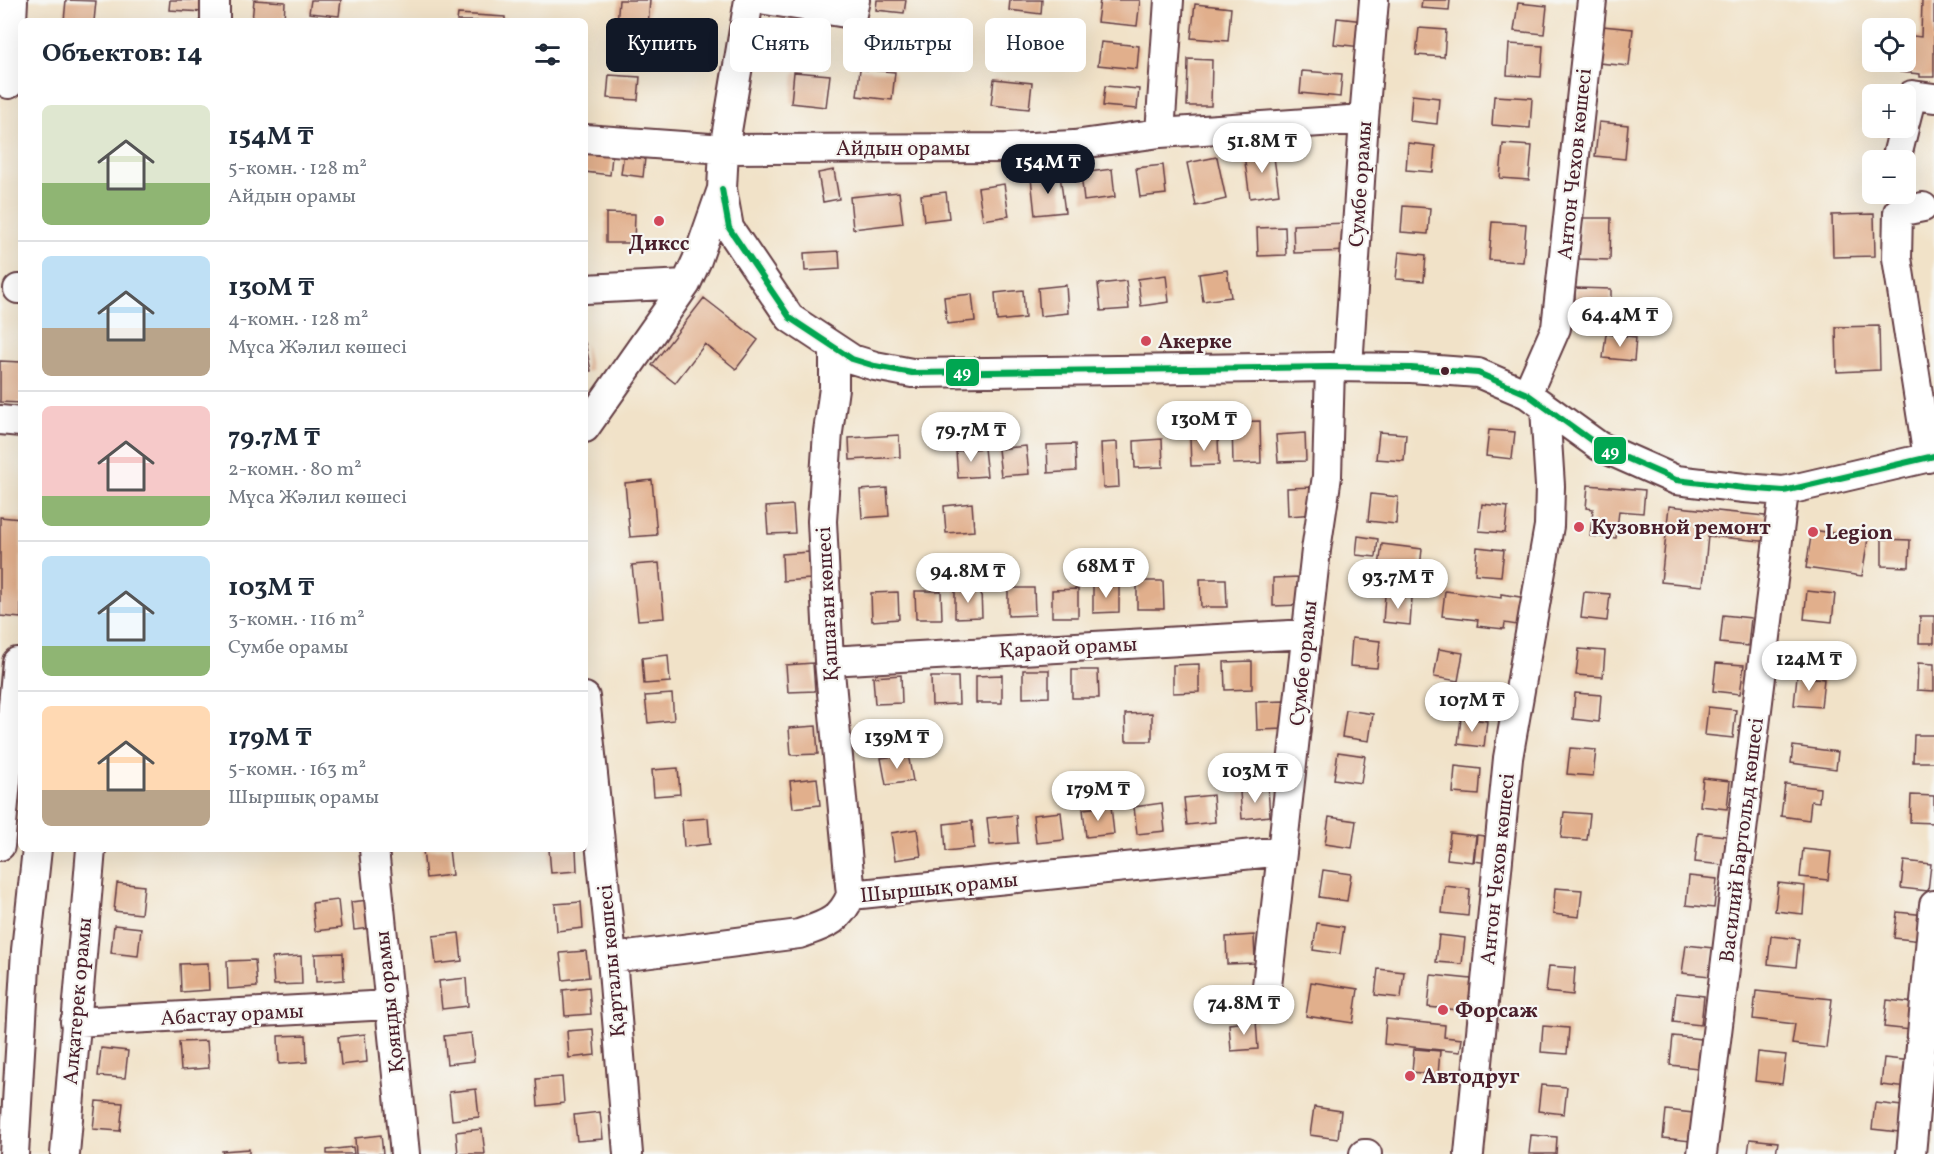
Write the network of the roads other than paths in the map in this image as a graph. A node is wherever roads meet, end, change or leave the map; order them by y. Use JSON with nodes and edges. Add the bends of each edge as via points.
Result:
{"nodes":[{"id":1,"x":13,"y":0,"type":"edge"},
{"id":2,"x":215,"y":0,"type":"edge"},
{"id":3,"x":749,"y":0,"type":"edge"},
{"id":4,"x":766,"y":0,"type":"edge"},
{"id":5,"x":855,"y":0,"type":"edge"},
{"id":6,"x":1169,"y":0,"type":"edge"},
{"id":7,"x":1374,"y":0,"type":"edge"},
{"id":8,"x":1592,"y":0,"type":"edge"},
{"id":9,"x":215,"y":18,"type":"edge"},
{"id":10,"x":9,"y":84,"type":"dead end"},
{"id":11,"x":1916,"y":96,"type":"edge"},
{"id":12,"x":1934,"y":98,"type":"edge"},
{"id":13,"x":1364,"y":119,"type":"junction"},
{"id":14,"x":1160,"y":133,"type":"junction"},
{"id":15,"x":588,"y":139,"type":"edge"},
{"id":16,"x":724,"y":150,"type":"junction"},
{"id":17,"x":722,"y":189,"type":"junction"},
{"id":18,"x":1923,"y":207,"type":"dead end"},
{"id":19,"x":686,"y":284,"type":"junction"},
{"id":20,"x":588,"y":289,"type":"edge"},
{"id":21,"x":834,"y":349,"type":"junction"},
{"id":22,"x":1339,"y":367,"type":"junction"},
{"id":23,"x":1536,"y":401,"type":"junction"},
{"id":24,"x":0,"y":420,"type":"edge"},
{"id":25,"x":18,"y":422,"type":"edge"},
{"id":26,"x":588,"y":424,"type":"edge"},
{"id":27,"x":1931,"y":457,"type":"edge"},
{"id":28,"x":1784,"y":491,"type":"junction"},
{"id":29,"x":1307,"y":634,"type":"junction"},
{"id":30,"x":830,"y":660,"type":"junction"},
{"id":31,"x":17,"y":662,"type":"dead end"},
{"id":32,"x":588,"y":726,"type":"edge"},
{"id":33,"x":0,"y":846,"type":"edge"},
{"id":34,"x":1282,"y":851,"type":"junction"},
{"id":35,"x":37,"y":852,"type":"edge"},
{"id":36,"x":90,"y":852,"type":"edge"},
{"id":37,"x":374,"y":852,"type":"edge"},
{"id":38,"x":851,"y":895,"type":"junction"},
{"id":39,"x":1934,"y":906,"type":"edge"},
{"id":40,"x":612,"y":958,"type":"junction"},
{"id":41,"x":1266,"y":995,"type":"dead end"},
{"id":42,"x":388,"y":1005,"type":"junction"},
{"id":43,"x":75,"y":1022,"type":"junction"},
{"id":44,"x":14,"y":1154,"type":"edge"},
{"id":45,"x":65,"y":1154,"type":"edge"},
{"id":46,"x":405,"y":1154,"type":"edge"},
{"id":47,"x":628,"y":1154,"type":"edge"},
{"id":48,"x":1469,"y":1154,"type":"edge"},
{"id":49,"x":1702,"y":1154,"type":"edge"},
{"id":50,"x":1911,"y":1154,"type":"edge"}],
"edges":[{"from":1,"to":10,"type":"street"},
{"from":2,"to":9,"type":"street"},
{"from":3,"to":16,"type":"street"},
{"from":4,"to":5,"type":"street","via":[[852,14]]},
{"from":6,"to":14,"type":"street"},
{"from":7,"to":13,"type":"street","name":"Сумбе орамы"},
{"from":8,"to":23,"type":"street","name":"Антон Чехов көшесі","via":[[1556,328]]},
{"from":11,"to":12,"type":"street"},
{"from":13,"to":14,"type":"street","name":"Айдын орамы"},
{"from":13,"to":22,"type":"street","name":"Сумбе орамы"},
{"from":14,"to":16,"type":"street","name":"Айдын орамы","via":[[1074,145],[1008,148]]},
{"from":15,"to":16,"type":"street","name":"Айдын орамы"},
{"from":16,"to":17,"type":"street"},
{"from":17,"to":19,"type":"street"},
{"from":17,"to":21,"type":"street","via":[[729,228],[758,273],[790,318]]},
{"from":18,"to":27,"type":"street","via":[[1898,212],[1897,258]]},
{"from":19,"to":20,"type":"street"},
{"from":19,"to":26,"type":"street"},
{"from":21,"to":22,"type":"street","via":[[852,359],[912,373]]},
{"from":21,"to":30,"type":"street","name":"Қашаған көшесі","via":[[822,521]]},
{"from":22,"to":23,"type":"street","via":[[1478,373]]},
{"from":22,"to":29,"type":"street","name":"Сумбе орамы"},
{"from":23,"to":28,"type":"street","via":[[1599,446],[1676,480]]},
{"from":23,"to":48,"type":"street","name":"Антон Чехов көшесі","via":[[1550,486],[1549,526],[1508,758]]},
{"from":24,"to":25,"type":"street"},
{"from":27,"to":28,"type":"street"},
{"from":28,"to":49,"type":"street","name":"Василий Бартольд көшесі"},
{"from":29,"to":30,"type":"street","name":"Қараой орамы"},
{"from":29,"to":34,"type":"street","name":"Сумбе орамы"},
{"from":30,"to":38,"type":"street","name":"Қашаған көшесі"},
{"from":31,"to":33,"type":"street"},
{"from":32,"to":40,"type":"street","name":"Қарталы көшесі"},
{"from":34,"to":38,"type":"street","name":"Шыршық орамы"},
{"from":34,"to":41,"type":"street","name":"Сумбе орамы"},
{"from":35,"to":44,"type":"street","via":[[26,950]]},
{"from":36,"to":43,"type":"street","name":"Алқатерек орамы"},
{"from":37,"to":42,"type":"street","name":"Қоянды орамы"},
{"from":38,"to":40,"type":"street","name":"Шыршық орамы","via":[[845,909],[829,923],[799,934]]},
{"from":39,"to":50,"type":"street"},
{"from":40,"to":47,"type":"street","name":"Қарталы көшесі"},
{"from":42,"to":43,"type":"street","name":"Абастау орамы"},
{"from":42,"to":46,"type":"street","name":"Қоянды орамы"},
{"from":43,"to":45,"type":"street","name":"Алқатерек орамы"}]}
